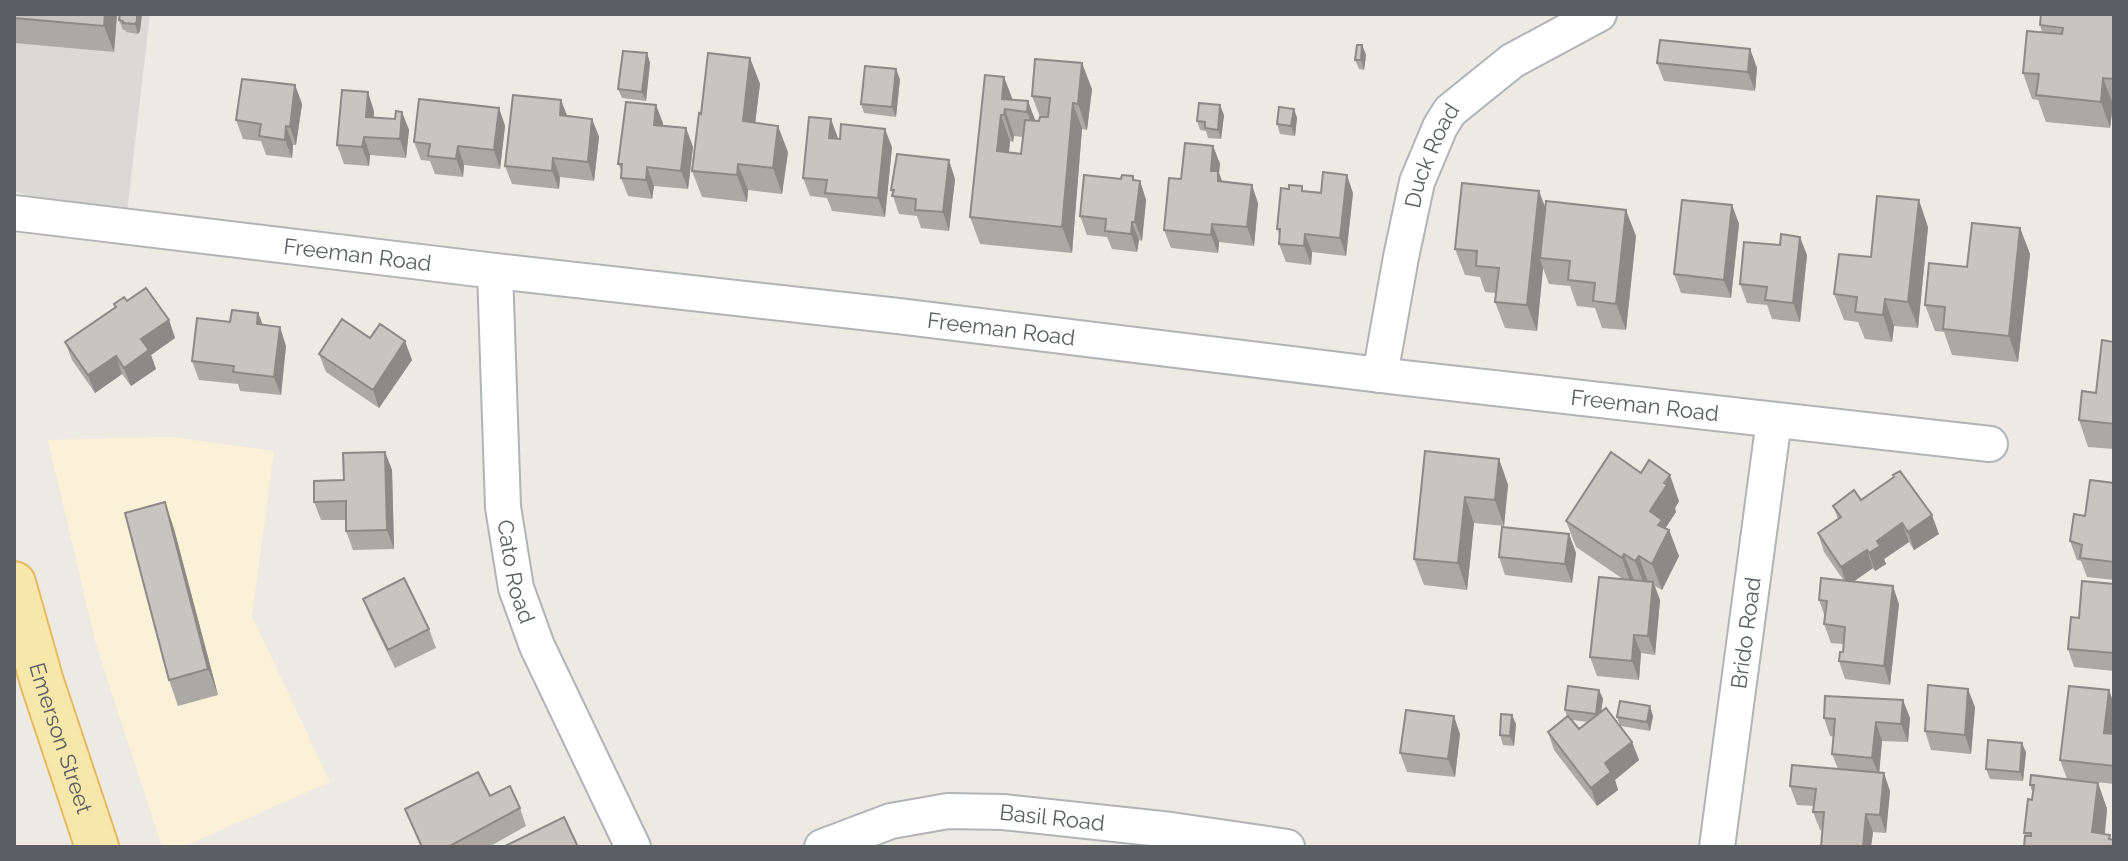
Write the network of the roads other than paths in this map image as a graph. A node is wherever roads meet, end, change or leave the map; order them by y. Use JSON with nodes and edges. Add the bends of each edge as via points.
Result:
{"nodes":[{"id":1,"x":1599,"y":14,"type":"edge"},
{"id":2,"x":14,"y":213,"type":"edge"},
{"id":3,"x":495,"y":271,"type":"junction"},
{"id":4,"x":1380,"y":375,"type":"junction"},
{"id":5,"x":1774,"y":420,"type":"junction"},
{"id":6,"x":1990,"y":444,"type":"dead end"},
{"id":7,"x":14,"y":583,"type":"edge"},
{"id":8,"x":28,"y":681,"type":"edge"},
{"id":9,"x":97,"y":847,"type":"edge"},
{"id":10,"x":633,"y":847,"type":"edge"},
{"id":11,"x":822,"y":847,"type":"edge"},
{"id":12,"x":1287,"y":847,"type":"edge"},
{"id":13,"x":1717,"y":847,"type":"edge"}],
"edges":[{"from":1,"to":4,"type":"street","name":"Duck Road","via":[[1512,61],[1445,119],[1417,182]]},
{"from":2,"to":3,"type":"street","name":"Freeman Road"},
{"from":3,"to":4,"type":"street","name":"Freeman Road"},
{"from":3,"to":10,"type":"street","name":"Cato Road","via":[[503,507],[516,588],[537,646]]},
{"from":4,"to":5,"type":"street","name":"Freeman Road"},
{"from":5,"to":6,"type":"street","name":"Freeman Road"},
{"from":5,"to":13,"type":"street","name":"Brido Road"},
{"from":7,"to":8,"type":"main road","name":"Emerson Street"},
{"from":8,"to":9,"type":"main road","name":"Emerson Street"},
{"from":11,"to":12,"type":"street","name":"Basil Road","via":[[891,821],[948,811],[1033,815]]}]}
